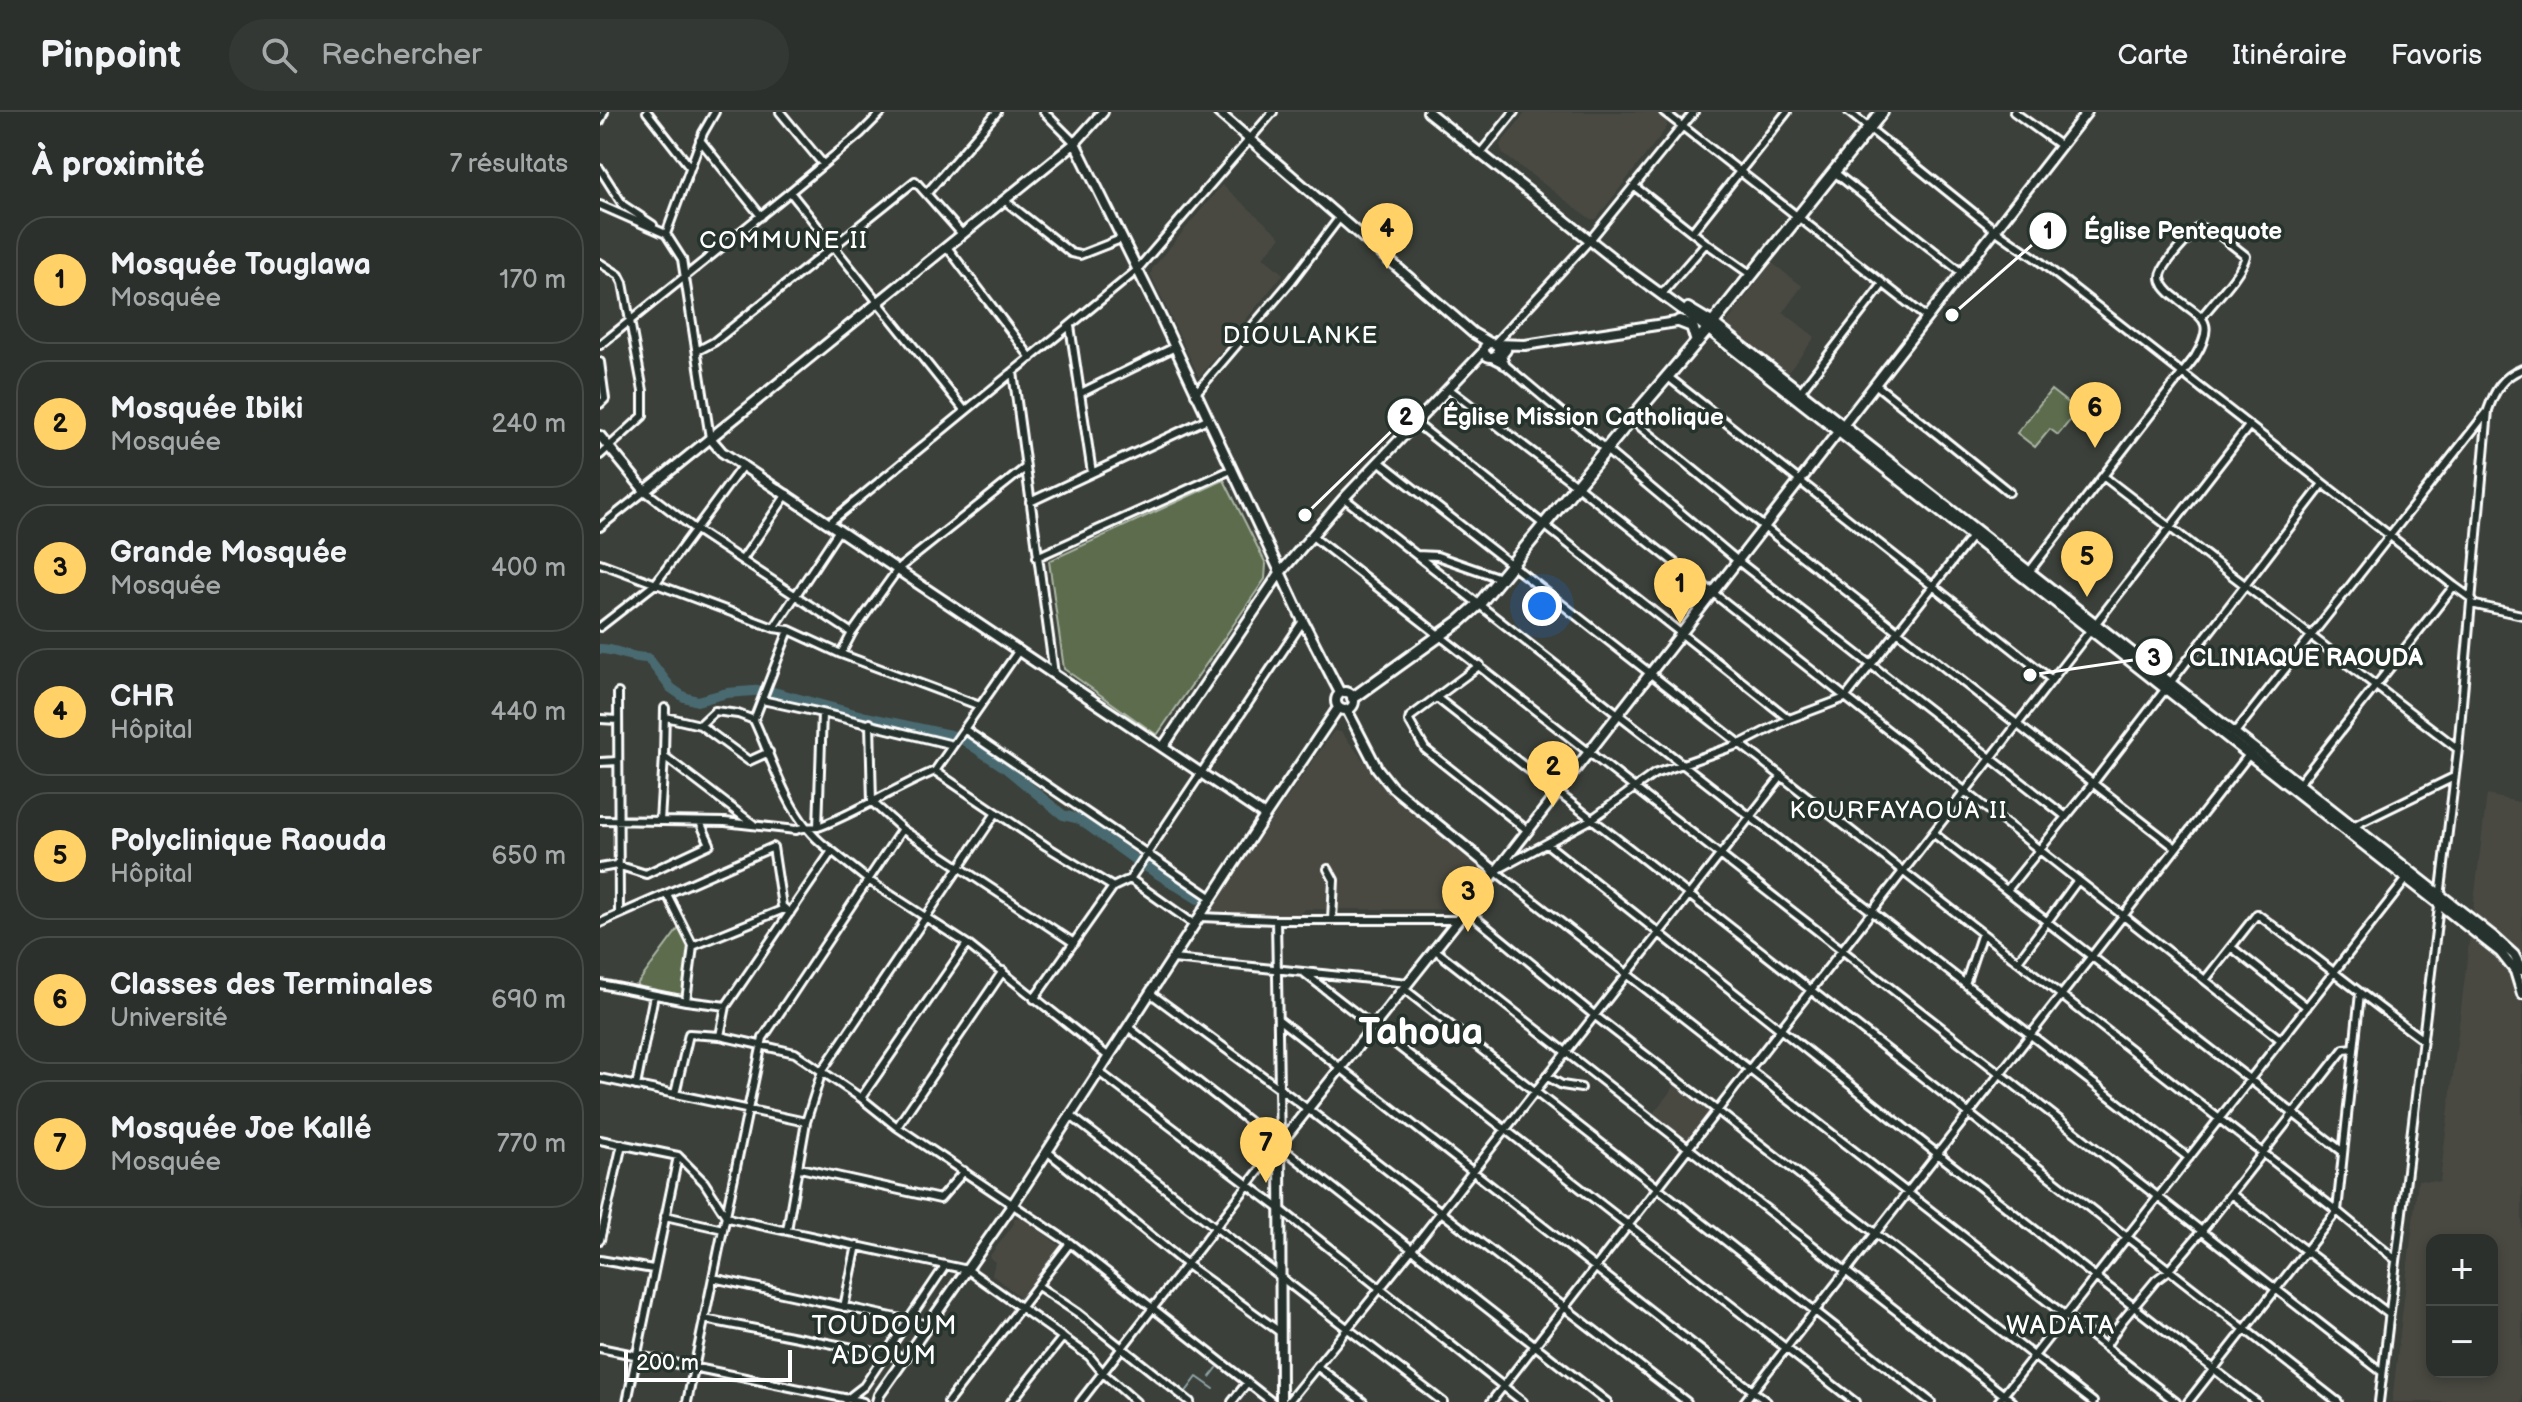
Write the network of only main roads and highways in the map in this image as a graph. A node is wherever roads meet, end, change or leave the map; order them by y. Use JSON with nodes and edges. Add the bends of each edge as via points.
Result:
{"nodes":[{"id":1,"x":1873,"y":112,"type":"edge"},
{"id":2,"x":1882,"y":112,"type":"edge"},
{"id":3,"x":1867,"y":126,"type":"junction"},
{"id":4,"x":1796,"y":215,"type":"junction"},
{"id":5,"x":1679,"y":321,"type":"road end"},
{"id":6,"x":1706,"y":323,"type":"junction"},
{"id":7,"x":1694,"y":343,"type":"junction"},
{"id":8,"x":1353,"y":698,"type":"road end"}],
"edges":[{"from":1,"to":3,"type":"main road"},
{"from":2,"to":3,"type":"main road"},
{"from":3,"to":4,"type":"main road"},
{"from":3,"to":4,"type":"main road"},
{"from":4,"to":6,"type":"main road"},
{"from":4,"to":6,"type":"main road"},
{"from":5,"to":7,"type":"main road","via":[[1692,326]]},
{"from":6,"to":7,"type":"main road"},
{"from":7,"to":8,"type":"main road","via":[[1480,603]]}]}
